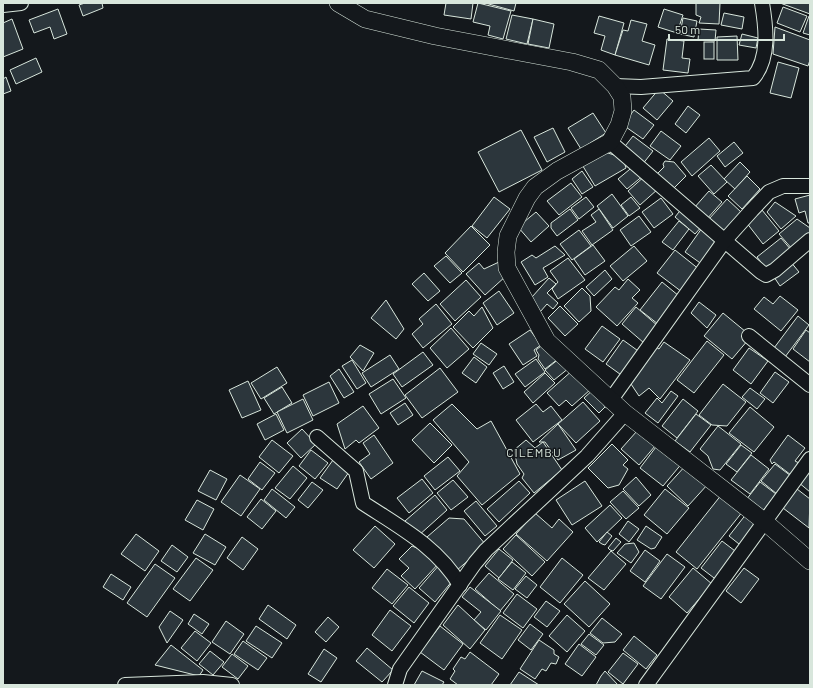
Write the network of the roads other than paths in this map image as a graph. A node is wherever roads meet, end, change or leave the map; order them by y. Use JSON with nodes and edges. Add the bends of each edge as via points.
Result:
{"nodes":[{"id":1,"x":21,"y":3,"type":"edge"},
{"id":2,"x":338,"y":3,"type":"edge"},
{"id":3,"x":762,"y":3,"type":"edge"},
{"id":4,"x":3,"y":5,"type":"edge"},
{"id":5,"x":615,"y":86,"type":"junction"},
{"id":6,"x":610,"y":142,"type":"junction"},
{"id":7,"x":810,"y":186,"type":"edge"},
{"id":8,"x":725,"y":240,"type":"junction"},
{"id":9,"x":810,"y":240,"type":"edge"},
{"id":10,"x":749,"y":336,"type":"dead end"},
{"id":11,"x":810,"y":385,"type":"edge"},
{"id":12,"x":610,"y":401,"type":"junction"},
{"id":13,"x":624,"y":413,"type":"junction"},
{"id":14,"x":317,"y":437,"type":"dead end"},
{"id":15,"x":810,"y":459,"type":"edge"},
{"id":16,"x":765,"y":522,"type":"junction"},
{"id":17,"x":810,"y":561,"type":"edge"},
{"id":18,"x":460,"y":585,"type":"junction"},
{"id":19,"x":125,"y":685,"type":"edge"},
{"id":20,"x":232,"y":685,"type":"edge"},
{"id":21,"x":395,"y":685,"type":"edge"},
{"id":22,"x":646,"y":685,"type":"edge"}],
"edges":[{"from":1,"to":4,"type":"street"},
{"from":2,"to":5,"type":"street","via":[[365,19],[434,36],[572,62],[599,70]]},
{"from":3,"to":5,"type":"street","via":[[765,46],[762,63],[753,78],[641,87]]},
{"from":5,"to":6,"type":"street","via":[[622,97],[623,111]]},
{"from":6,"to":8,"type":"street"},
{"from":6,"to":12,"type":"street","via":[[598,151],[557,171],[535,187],[508,236],[506,252],[507,268],[547,340]]},
{"from":7,"to":8,"type":"street","via":[[783,186],[769,192]]},
{"from":8,"to":9,"type":"street","via":[[766,274],[775,270]]},
{"from":8,"to":12,"type":"street"},
{"from":10,"to":11,"type":"street"},
{"from":12,"to":13,"type":"street"},
{"from":13,"to":16,"type":"street"},
{"from":13,"to":18,"type":"street","via":[[587,456],[486,550]]},
{"from":14,"to":18,"type":"street","via":[[356,471],[363,502],[439,556]]},
{"from":15,"to":16,"type":"street"},
{"from":16,"to":17,"type":"street"},
{"from":16,"to":22,"type":"street"},
{"from":18,"to":21,"type":"street","via":[[400,669]]},
{"from":19,"to":20,"type":"street","via":[[203,682]]}]}
